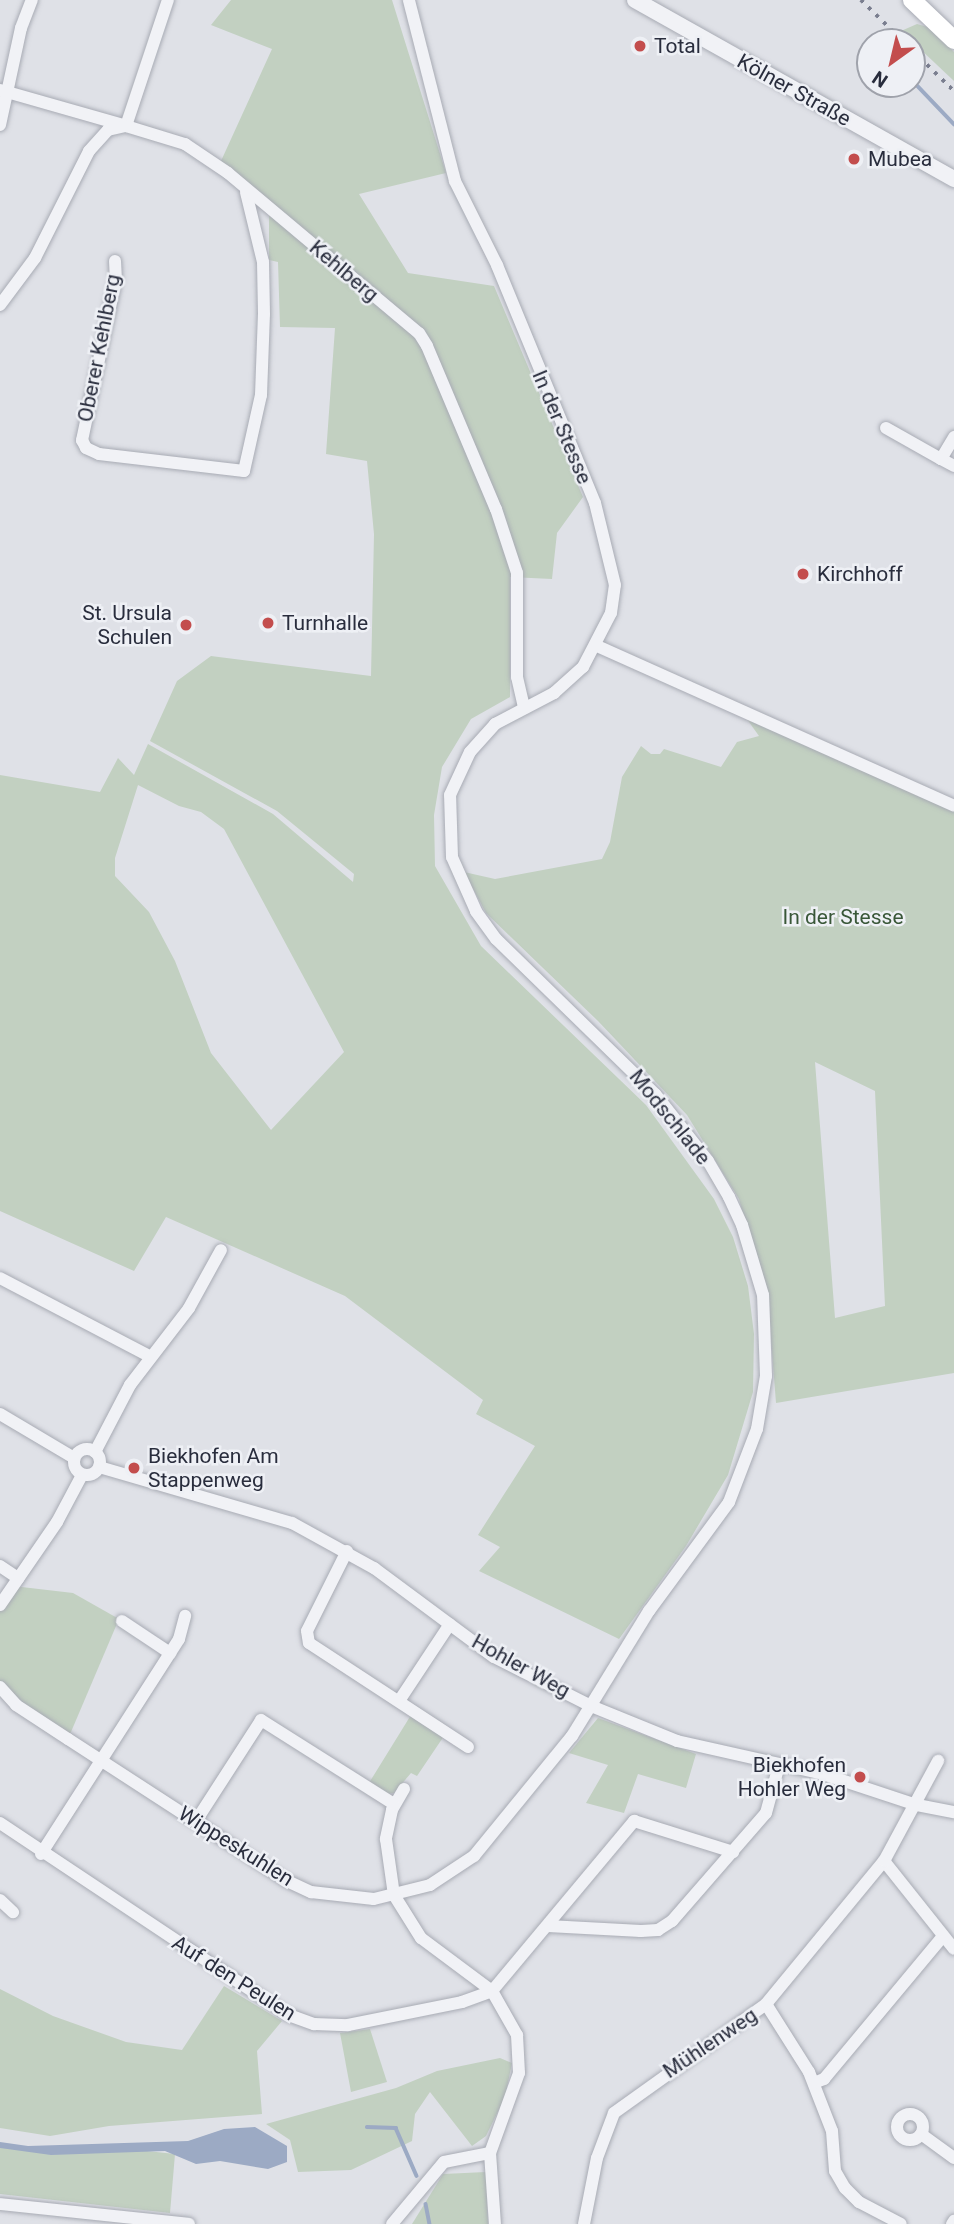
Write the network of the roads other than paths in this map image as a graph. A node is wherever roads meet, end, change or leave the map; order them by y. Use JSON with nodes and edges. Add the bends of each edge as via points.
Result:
{"nodes":[{"id":1,"x":32,"y":0,"type":"edge"},
{"id":2,"x":167,"y":0,"type":"edge"},
{"id":3,"x":409,"y":0,"type":"edge"},
{"id":4,"x":635,"y":0,"type":"edge"},
{"id":5,"x":912,"y":0,"type":"edge"},
{"id":6,"x":954,"y":40,"type":"edge"},
{"id":7,"x":4,"y":91,"type":"edge"},
{"id":8,"x":0,"y":125,"type":"edge"},
{"id":9,"x":126,"y":127,"type":"junction"},
{"id":10,"x":954,"y":179,"type":"edge"},
{"id":11,"x":245,"y":189,"type":"junction"},
{"id":12,"x":115,"y":261,"type":"dead end"},
{"id":13,"x":0,"y":305,"type":"edge"},
{"id":14,"x":886,"y":428,"type":"dead end"},
{"id":15,"x":954,"y":437,"type":"edge"},
{"id":16,"x":941,"y":459,"type":"junction"},
{"id":17,"x":954,"y":467,"type":"edge"},
{"id":18,"x":597,"y":646,"type":"junction"},
{"id":19,"x":524,"y":708,"type":"junction"},
{"id":20,"x":954,"y":806,"type":"edge"},
{"id":21,"x":220,"y":1250,"type":"dead end"},
{"id":22,"x":0,"y":1278,"type":"edge"},
{"id":23,"x":149,"y":1356,"type":"junction"},
{"id":24,"x":0,"y":1414,"type":"edge"},
{"id":25,"x":95,"y":1452,"type":"junction"},
{"id":26,"x":74,"y":1458,"type":"junction"},
{"id":27,"x":99,"y":1467,"type":"junction"},
{"id":28,"x":82,"y":1475,"type":"junction"},
{"id":29,"x":347,"y":1551,"type":"junction"},
{"id":30,"x":0,"y":1566,"type":"edge"},
{"id":31,"x":19,"y":1578,"type":"junction"},
{"id":32,"x":0,"y":1605,"type":"edge"},
{"id":33,"x":185,"y":1616,"type":"dead end"},
{"id":34,"x":122,"y":1620,"type":"dead end"},
{"id":35,"x":450,"y":1624,"type":"junction"},
{"id":36,"x":170,"y":1653,"type":"junction"},
{"id":37,"x":0,"y":1687,"type":"edge"},
{"id":38,"x":399,"y":1701,"type":"junction"},
{"id":39,"x":591,"y":1706,"type":"junction"},
{"id":40,"x":468,"y":1747,"type":"dead end"},
{"id":41,"x":101,"y":1761,"type":"junction"},
{"id":42,"x":938,"y":1761,"type":"dead end"},
{"id":43,"x":779,"y":1765,"type":"junction"},
{"id":44,"x":404,"y":1789,"type":"dead end"},
{"id":45,"x":394,"y":1804,"type":"junction"},
{"id":46,"x":917,"y":1805,"type":"junction"},
{"id":47,"x":954,"y":1812,"type":"edge"},
{"id":48,"x":196,"y":1821,"type":"junction"},
{"id":49,"x":1,"y":1828,"type":"edge"},
{"id":50,"x":733,"y":1852,"type":"junction"},
{"id":51,"x":41,"y":1854,"type":"junction"},
{"id":52,"x":884,"y":1861,"type":"junction"},
{"id":53,"x":394,"y":1895,"type":"junction"},
{"id":54,"x":0,"y":1900,"type":"edge"},
{"id":55,"x":13,"y":1912,"type":"dead end"},
{"id":56,"x":548,"y":1926,"type":"junction"},
{"id":57,"x":943,"y":1936,"type":"junction"},
{"id":58,"x":954,"y":1949,"type":"edge"},
{"id":59,"x":492,"y":1991,"type":"junction"},
{"id":60,"x":766,"y":2004,"type":"junction"},
{"id":61,"x":814,"y":2083,"type":"junction"},
{"id":62,"x":921,"y":2134,"type":"dead end"},
{"id":63,"x":491,"y":2153,"type":"junction"},
{"id":64,"x":954,"y":2158,"type":"edge"},
{"id":65,"x":0,"y":2204,"type":"edge"},
{"id":66,"x":189,"y":2224,"type":"edge"},
{"id":67,"x":392,"y":2224,"type":"edge"},
{"id":68,"x":495,"y":2224,"type":"edge"},
{"id":69,"x":584,"y":2224,"type":"edge"},
{"id":70,"x":901,"y":2224,"type":"edge"}],
"edges":[{"from":1,"to":7,"type":"street"},
{"from":2,"to":9,"type":"street"},
{"from":3,"to":18,"type":"street","name":"In der Stesse","via":[[455,181],[497,265],[595,503],[611,555],[615,597]]},
{"from":4,"to":10,"type":"street","name":"Kölner Straße"},
{"from":5,"to":6,"type":"main road"},
{"from":7,"to":8,"type":"street"},
{"from":7,"to":9,"type":"street","name":"Kehlberg"},
{"from":9,"to":11,"type":"street","name":"Kehlberg","via":[[185,144]]},
{"from":9,"to":13,"type":"street","via":[[108,130],[95,141],[35,258]]},
{"from":11,"to":12,"type":"street","name":"Oberer Kehlberg","via":[[263,258],[264,314],[261,395],[244,471],[99,454],[86,448],[82,440],[116,279]]},
{"from":11,"to":19,"type":"street","name":"Kehlberg","via":[[419,333],[427,346],[496,509],[517,573],[517,677]]},
{"from":14,"to":16,"type":"street"},
{"from":15,"to":16,"type":"street"},
{"from":16,"to":17,"type":"street"},
{"from":18,"to":19,"type":"street","name":"Modschlade","via":[[571,680]]},
{"from":18,"to":20,"type":"street"},
{"from":19,"to":39,"type":"street","name":"Modschlade","via":[[495,724],[470,752],[455,782],[448,840],[457,874],[496,939],[626,1063],[708,1161],[742,1225],[763,1295],[767,1334],[757,1429],[729,1502],[649,1611]]},
{"from":21,"to":23,"type":"street","via":[[190,1308]]},
{"from":22,"to":23,"type":"street"},
{"from":23,"to":25,"type":"street"},
{"from":24,"to":26,"type":"street"},
{"from":25,"to":26,"type":"street","via":[[83,1449]]},
{"from":25,"to":27,"type":"street"},
{"from":26,"to":28,"type":"street"},
{"from":27,"to":28,"type":"street"},
{"from":27,"to":29,"type":"street","name":"Hohler Weg","via":[[292,1524]]},
{"from":28,"to":31,"type":"street"},
{"from":29,"to":35,"type":"street","name":"Hohler Weg"},
{"from":29,"to":38,"type":"street","via":[[305,1638]]},
{"from":30,"to":31,"type":"street"},
{"from":31,"to":32,"type":"street"},
{"from":33,"to":36,"type":"street"},
{"from":34,"to":36,"type":"street"},
{"from":35,"to":38,"type":"street"},
{"from":35,"to":39,"type":"street","name":"Hohler Weg","via":[[494,1657]]},
{"from":36,"to":41,"type":"street"},
{"from":37,"to":41,"type":"street","name":"Wippeskuhlen","via":[[16,1705]]},
{"from":38,"to":40,"type":"street"},
{"from":39,"to":43,"type":"street","name":"Hohler Weg","via":[[677,1741]]},
{"from":39,"to":53,"type":"street","name":"Wippeskuhlen","via":[[474,1856],[443,1880]]},
{"from":41,"to":48,"type":"street","name":"Wippeskuhlen"},
{"from":41,"to":51,"type":"street"},
{"from":42,"to":46,"type":"street"},
{"from":43,"to":46,"type":"street","name":"Hohler Weg","via":[[823,1774]]},
{"from":43,"to":50,"type":"street","via":[[766,1812]]},
{"from":44,"to":45,"type":"street"},
{"from":45,"to":48,"type":"street","via":[[261,1720]]},
{"from":45,"to":53,"type":"street","via":[[386,1839]]},
{"from":46,"to":47,"type":"street","name":"Hohler Weg"},
{"from":46,"to":52,"type":"street","name":"Mühlenweg"},
{"from":48,"to":53,"type":"street","name":"Wippeskuhlen","via":[[311,1892],[354,1900]]},
{"from":49,"to":51,"type":"street","name":"Auf den Peulen"},
{"from":50,"to":56,"type":"street","via":[[672,1921],[658,1930],[589,1931]]},
{"from":50,"to":56,"type":"street","via":[[634,1821]]},
{"from":51,"to":59,"type":"street","name":"Auf den Peulen","via":[[286,2014],[313,2024],[348,2025],[463,2002]]},
{"from":52,"to":57,"type":"street"},
{"from":52,"to":60,"type":"street","name":"Mühlenweg"},
{"from":53,"to":59,"type":"street","via":[[421,1938]]},
{"from":54,"to":55,"type":"street"},
{"from":56,"to":59,"type":"street"},
{"from":57,"to":58,"type":"street"},
{"from":57,"to":61,"type":"street","via":[[824,2079]]},
{"from":59,"to":63,"type":"street","via":[[511,2020],[520,2061]]},
{"from":60,"to":61,"type":"street"},
{"from":60,"to":69,"type":"street","name":"Mühlenweg","via":[[614,2113],[597,2158]]},
{"from":61,"to":70,"type":"street","via":[[832,2131],[830,2153],[835,2171],[845,2189],[859,2202]]},
{"from":62,"to":64,"type":"street"},
{"from":63,"to":67,"type":"street","via":[[444,2162]]},
{"from":63,"to":68,"type":"street"},
{"from":65,"to":66,"type":"street"}]}
